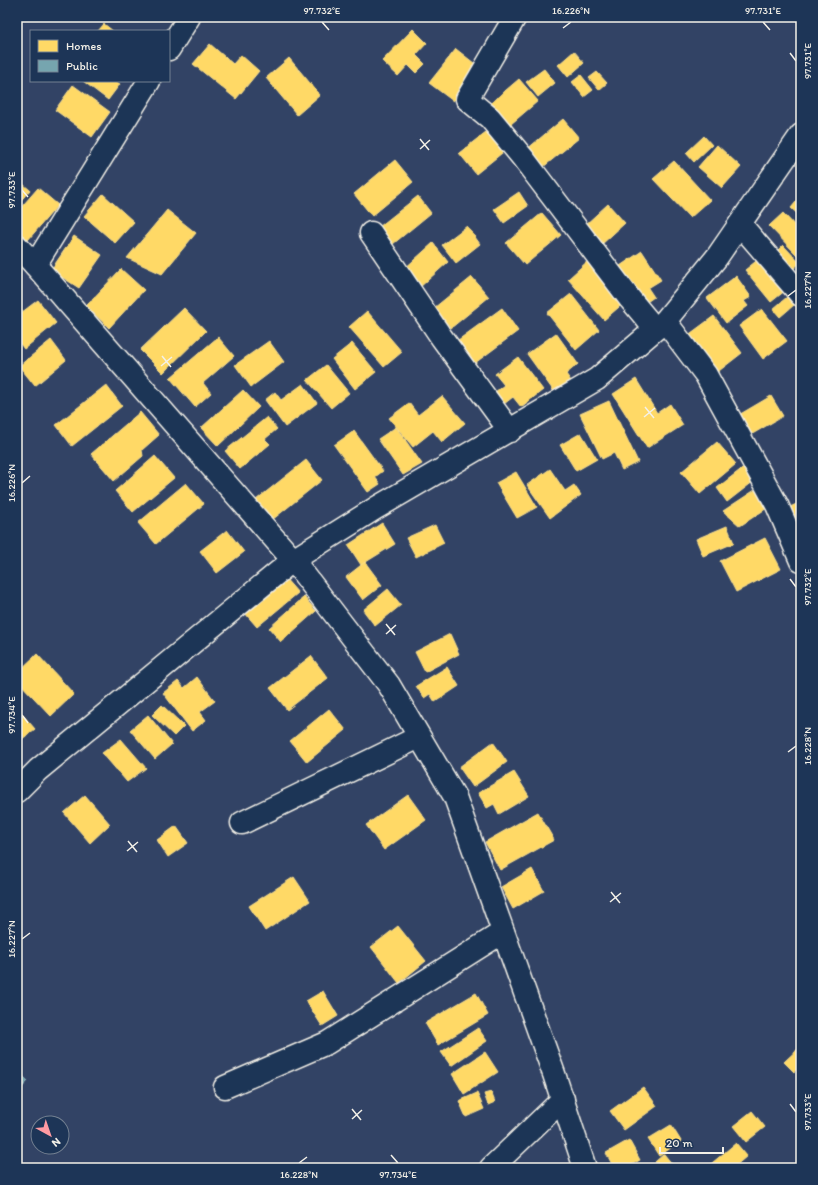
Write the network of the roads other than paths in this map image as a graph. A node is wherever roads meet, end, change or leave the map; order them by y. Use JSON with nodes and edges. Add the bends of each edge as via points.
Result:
{"nodes":[{"id":1,"x":189,"y":17,"type":"edge"},
{"id":2,"x":515,"y":17,"type":"edge"},
{"id":3,"x":170,"y":48,"type":"edge"},
{"id":4,"x":149,"y":82,"type":"edge"},
{"id":5,"x":801,"y":135,"type":"edge"},
{"id":6,"x":740,"y":224,"type":"junction"},
{"id":7,"x":371,"y":233,"type":"dead end"},
{"id":8,"x":17,"y":246,"type":"edge"},
{"id":9,"x":35,"y":265,"type":"junction"},
{"id":10,"x":801,"y":295,"type":"edge"},
{"id":11,"x":660,"y":325,"type":"junction"},
{"id":12,"x":510,"y":431,"type":"junction"},
{"id":13,"x":293,"y":560,"type":"junction"},
{"id":14,"x":801,"y":562,"type":"edge"},
{"id":15,"x":419,"y":737,"type":"junction"},
{"id":16,"x":17,"y":791,"type":"edge"},
{"id":17,"x":242,"y":823,"type":"dead end"},
{"id":18,"x":503,"y":932,"type":"junction"},
{"id":19,"x":225,"y":1087,"type":"dead end"},
{"id":20,"x":563,"y":1099,"type":"junction"},
{"id":21,"x":491,"y":1168,"type":"edge"},
{"id":22,"x":585,"y":1168,"type":"edge"}],
"edges":[{"from":1,"to":3,"type":"street"},
{"from":2,"to":11,"type":"street","via":[[467,99],[490,118],[523,158],[630,299]]},
{"from":4,"to":9,"type":"street"},
{"from":5,"to":6,"type":"street"},
{"from":6,"to":10,"type":"street"},
{"from":6,"to":11,"type":"street","via":[[717,257]]},
{"from":7,"to":12,"type":"street","via":[[442,338]]},
{"from":8,"to":9,"type":"street"},
{"from":9,"to":13,"type":"street"},
{"from":11,"to":12,"type":"street","via":[[597,379]]},
{"from":11,"to":14,"type":"street","via":[[706,375],[777,504]]},
{"from":12,"to":13,"type":"street","via":[[376,508]]},
{"from":13,"to":15,"type":"street","via":[[389,685]]},
{"from":13,"to":16,"type":"street","via":[[38,770]]},
{"from":15,"to":17,"type":"street"},
{"from":15,"to":18,"type":"street","via":[[455,797]]},
{"from":18,"to":19,"type":"street","via":[[327,1043]]},
{"from":18,"to":20,"type":"street"},
{"from":20,"to":21,"type":"street"},
{"from":20,"to":22,"type":"street"}]}
